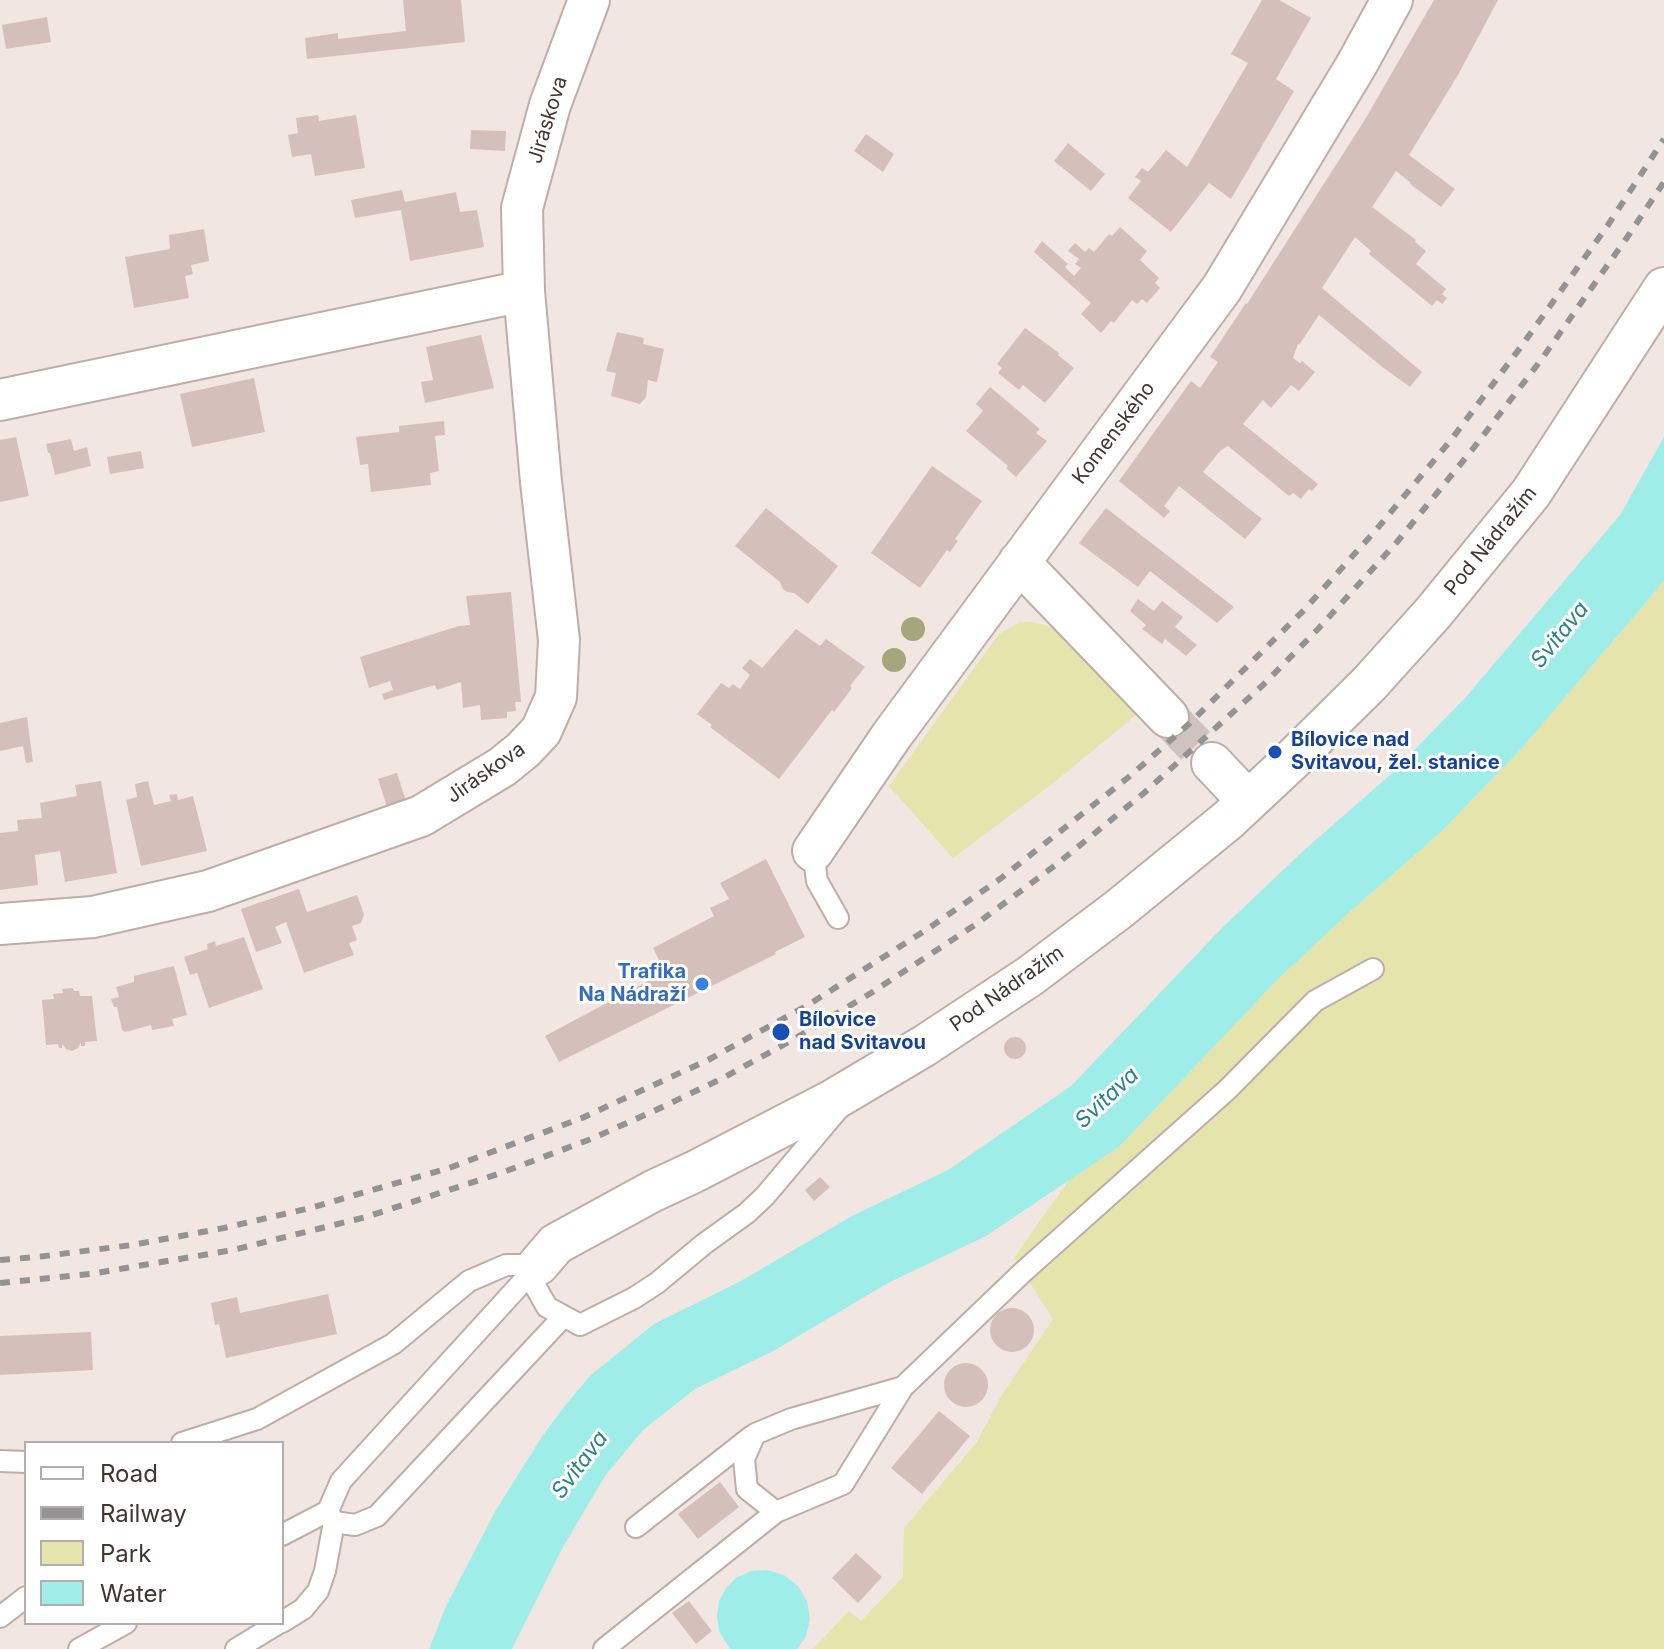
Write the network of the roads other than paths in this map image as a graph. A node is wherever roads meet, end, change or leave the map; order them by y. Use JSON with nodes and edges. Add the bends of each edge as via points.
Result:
{"nodes":[{"id":1,"x":589,"y":0,"type":"edge"},
{"id":2,"x":1392,"y":0,"type":"edge"},
{"id":3,"x":1664,"y":288,"type":"edge"},
{"id":4,"x":524,"y":291,"type":"junction"},
{"id":5,"x":0,"y":400,"type":"edge"},
{"id":6,"x":1019,"y":562,"type":"junction"},
{"id":7,"x":1168,"y":717,"type":"tunnel mouth"},
{"id":8,"x":1212,"y":763,"type":"tunnel mouth"},
{"id":9,"x":1247,"y":800,"type":"junction"},
{"id":10,"x":813,"y":851,"type":"joint"},
{"id":11,"x":838,"y":918,"type":"dead end"},
{"id":12,"x":0,"y":924,"type":"edge"},
{"id":13,"x":1373,"y":969,"type":"dead end"},
{"id":14,"x":858,"y":1086,"type":"junction"},
{"id":15,"x":538,"y":1265,"type":"junction"},
{"id":16,"x":563,"y":1317,"type":"junction"},
{"id":17,"x":903,"y":1387,"type":"junction"},
{"id":18,"x":755,"y":1434,"type":"junction"},
{"id":19,"x":195,"y":1441,"type":"edge"},
{"id":20,"x":0,"y":1461,"type":"edge"},
{"id":21,"x":24,"y":1462,"type":"edge"},
{"id":22,"x":776,"y":1512,"type":"junction"},
{"id":23,"x":331,"y":1516,"type":"junction"},
{"id":24,"x":636,"y":1527,"type":"dead end"},
{"id":25,"x":284,"y":1534,"type":"edge"},
{"id":26,"x":24,"y":1599,"type":"edge"},
{"id":27,"x":0,"y":1617,"type":"edge"},
{"id":28,"x":284,"y":1620,"type":"edge"},
{"id":29,"x":122,"y":1625,"type":"edge"},
{"id":30,"x":276,"y":1625,"type":"edge"},
{"id":31,"x":79,"y":1649,"type":"edge"},
{"id":32,"x":236,"y":1649,"type":"edge"},
{"id":33,"x":604,"y":1649,"type":"edge"}],
"edges":[{"from":1,"to":4,"type":"street","name":"Jiráskova","via":[[550,105],[522,208]]},
{"from":2,"to":6,"type":"street","name":"Komenského","via":[[1222,288]]},
{"from":3,"to":9,"type":"street","name":"Pod Nádražím","via":[[1531,493],[1369,684]]},
{"from":4,"to":5,"type":"street"},
{"from":4,"to":12,"type":"street","name":"Jiráskova","via":[[559,640],[556,697],[541,731],[502,767],[407,821],[177,899],[93,917]]},
{"from":6,"to":7,"type":"street"},
{"from":6,"to":10,"type":"street","name":"Komenského"},
{"from":8,"to":9,"type":"street"},
{"from":9,"to":14,"type":"street","name":"Pod Nádražím","via":[[1030,976]]},
{"from":10,"to":11,"type":"lane","via":[[817,881]]},
{"from":13,"to":17,"type":"lane","via":[[1315,1001],[1227,1090]]},
{"from":14,"to":15,"type":"street","name":"Pod Nádražím","via":[[556,1244]]},
{"from":14,"to":16,"type":"lane","via":[[747,1213],[634,1298],[580,1325]]},
{"from":15,"to":16,"type":"lane","via":[[534,1284],[547,1307]]},
{"from":15,"to":19,"type":"lane","via":[[506,1265],[469,1281],[393,1344],[257,1419]]},
{"from":15,"to":23,"type":"lane","via":[[341,1481]]},
{"from":16,"to":23,"type":"lane","via":[[377,1516],[355,1525]]},
{"from":17,"to":18,"type":"lane"},
{"from":17,"to":22,"type":"lane","via":[[843,1484]]},
{"from":18,"to":22,"type":"lane","via":[[744,1459],[747,1489]]},
{"from":18,"to":24,"type":"lane"},
{"from":20,"to":21,"type":"lane"},
{"from":22,"to":33,"type":"lane"},
{"from":23,"to":25,"type":"lane"},
{"from":23,"to":28,"type":"lane","via":[[318,1591]]},
{"from":26,"to":27,"type":"lane"},
{"from":29,"to":31,"type":"lane"},
{"from":30,"to":32,"type":"lane"}]}
